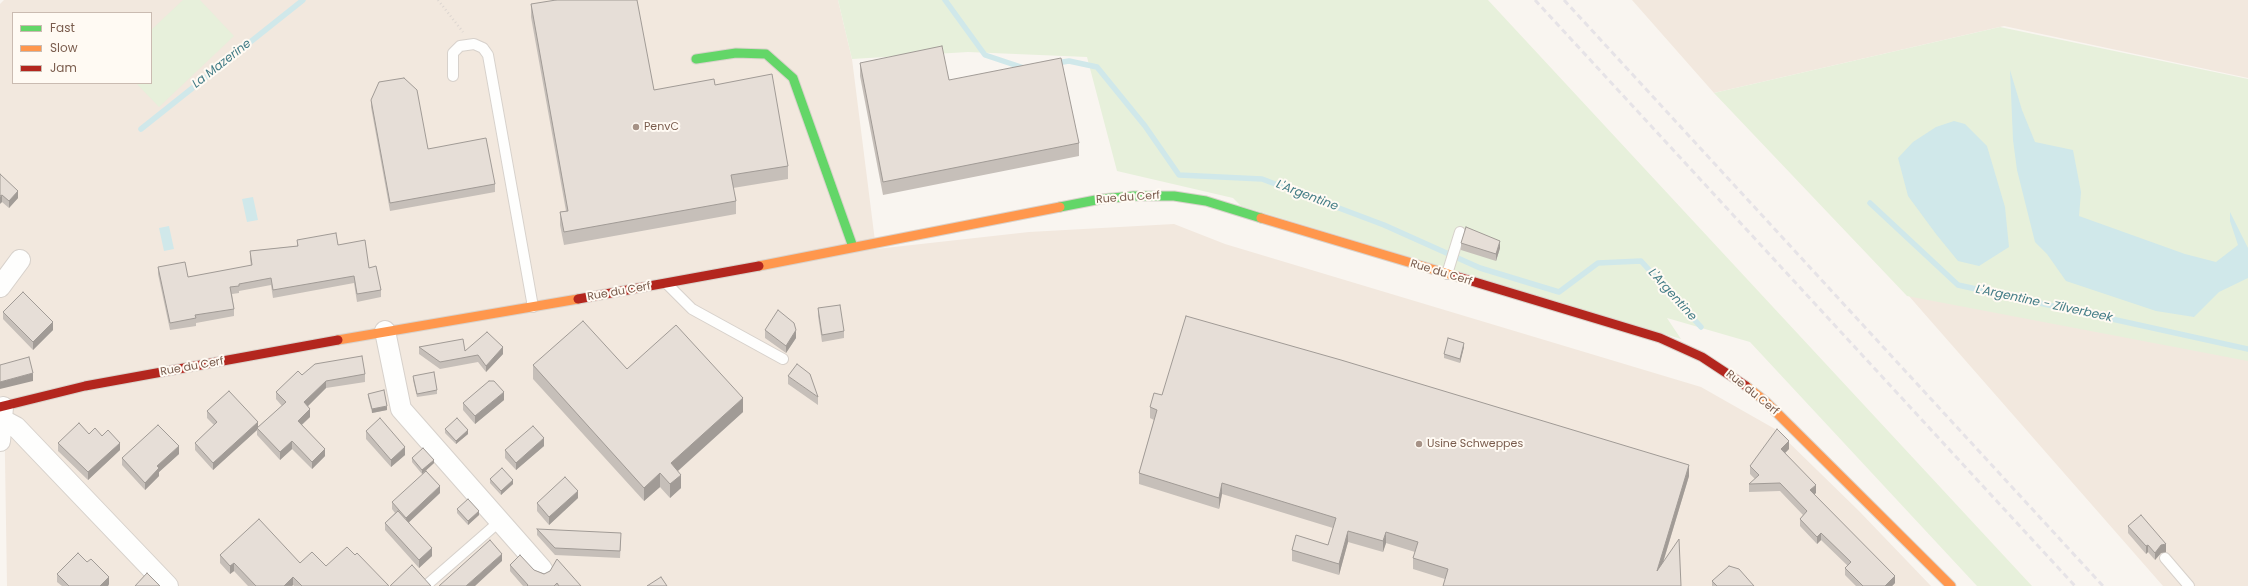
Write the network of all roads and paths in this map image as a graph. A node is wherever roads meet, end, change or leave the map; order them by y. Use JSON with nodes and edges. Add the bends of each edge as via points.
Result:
{"nodes":[{"id":1,"x":438,"y":0,"type":"edge"},
{"id":2,"x":474,"y":44,"type":"junction"},
{"id":3,"x":696,"y":59,"type":"dead end"},
{"id":4,"x":453,"y":76,"type":"dead end"},
{"id":5,"x":1460,"y":232,"type":"dead end"},
{"id":6,"x":853,"y":247,"type":"junction"},
{"id":7,"x":20,"y":260,"type":"dead end"},
{"id":8,"x":1448,"y":270,"type":"junction"},
{"id":9,"x":668,"y":284,"type":"junction"},
{"id":10,"x":0,"y":287,"type":"edge"},
{"id":11,"x":533,"y":307,"type":"junction"},
{"id":12,"x":385,"y":331,"type":"junction"},
{"id":13,"x":783,"y":359,"type":"dead end"},
{"id":14,"x":1,"y":411,"type":"edge"},
{"id":15,"x":0,"y":441,"type":"edge"},
{"id":16,"x":500,"y":521,"type":"junction"},
{"id":17,"x":2165,"y":558,"type":"dead end"},
{"id":18,"x":542,"y":569,"type":"dead end"},
{"id":19,"x":429,"y":583,"type":"edge"},
{"id":20,"x":1944,"y":584,"type":"edge"},
{"id":21,"x":168,"y":586,"type":"edge"},
{"id":22,"x":2189,"y":586,"type":"edge"}],
"edges":[{"from":1,"to":2,"type":"path"},
{"from":2,"to":4,"type":"lane","via":[[460,46],[453,53]]},
{"from":2,"to":11,"type":"lane","via":[[483,48],[491,62]]},
{"from":3,"to":6,"type":"street","via":[[736,53],[766,54],[793,78]]},
{"from":5,"to":8,"type":"lane"},
{"from":6,"to":8,"type":"street","name":"Rue du Cerf","via":[[1101,199],[1174,196],[1206,201]]},
{"from":6,"to":9,"type":"street","name":"Rue du Cerf"},
{"from":7,"to":10,"type":"street"},
{"from":8,"to":20,"type":"street","name":"Rue du Cerf","via":[[1660,338],[1734,376],[1765,401]]},
{"from":9,"to":11,"type":"street","name":"Rue du Cerf"},
{"from":9,"to":13,"type":"lane","via":[[692,309]]},
{"from":11,"to":12,"type":"street","name":"Rue du Cerf"},
{"from":12,"to":14,"type":"street","name":"Rue du Cerf","via":[[85,386]]},
{"from":12,"to":16,"type":"street","via":[[401,409]]},
{"from":14,"to":15,"type":"street"},
{"from":14,"to":21,"type":"street"},
{"from":16,"to":18,"type":"street"},
{"from":16,"to":19,"type":"lane"},
{"from":17,"to":22,"type":"lane"}]}
